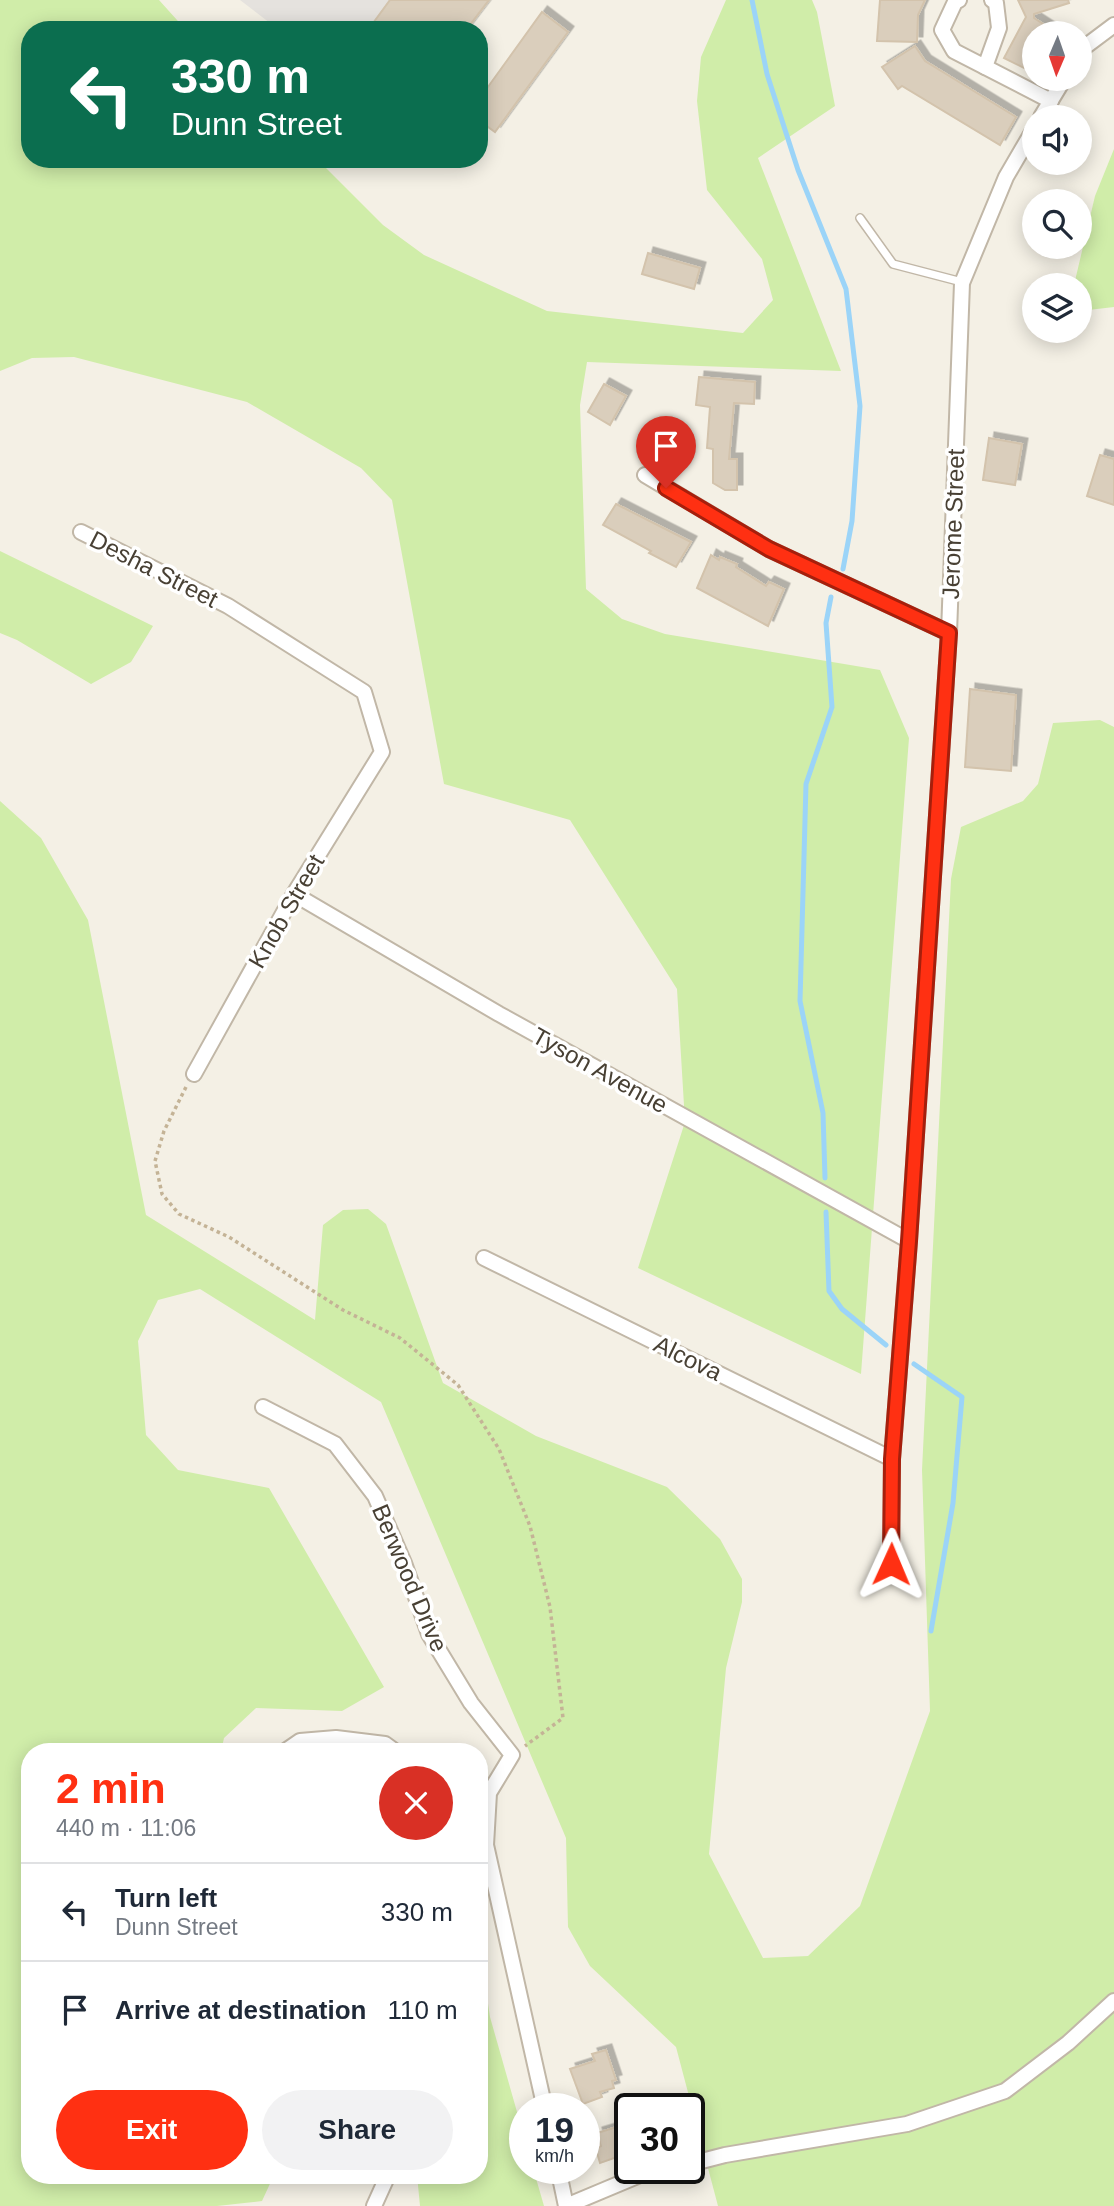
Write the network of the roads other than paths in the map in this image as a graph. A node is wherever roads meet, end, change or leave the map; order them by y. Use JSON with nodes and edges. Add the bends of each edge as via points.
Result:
{"nodes":[{"id":1,"x":959,"y":0,"type":"edge"},
{"id":2,"x":992,"y":0,"type":"edge"},
{"id":3,"x":1114,"y":25,"type":"edge"},
{"id":4,"x":1092,"y":42,"type":"edge"},
{"id":5,"x":985,"y":67,"type":"junction"},
{"id":6,"x":1057,"y":91,"type":"edge"},
{"id":7,"x":1051,"y":101,"type":"junction"},
{"id":8,"x":1048,"y":105,"type":"edge"},
{"id":9,"x":1022,"y":150,"type":"edge"},
{"id":10,"x":860,"y":218,"type":"dead end"},
{"id":11,"x":962,"y":282,"type":"junction"},
{"id":12,"x":645,"y":475,"type":"dead end"},
{"id":13,"x":81,"y":532,"type":"dead end"},
{"id":14,"x":949,"y":633,"type":"junction"},
{"id":15,"x":382,"y":752,"type":"joint"},
{"id":16,"x":294,"y":894,"type":"junction"},
{"id":17,"x":194,"y":1074,"type":"road end"},
{"id":18,"x":909,"y":1241,"type":"junction"},
{"id":19,"x":484,"y":1258,"type":"dead end"},
{"id":20,"x":263,"y":1407,"type":"dead end"},
{"id":21,"x":892,"y":1459,"type":"junction"},
{"id":22,"x":891,"y":1564,"type":"dead end"},
{"id":23,"x":297,"y":1743,"type":"edge"},
{"id":24,"x":377,"y":1743,"type":"edge"},
{"id":25,"x":488,"y":1801,"type":"edge"},
{"id":26,"x":488,"y":1861,"type":"edge"},
{"id":27,"x":1114,"y":2001,"type":"edge"},
{"id":28,"x":541,"y":2093,"type":"edge"},
{"id":29,"x":705,"y":2161,"type":"edge"},
{"id":30,"x":384,"y":2184,"type":"edge"},
{"id":31,"x":561,"y":2184,"type":"edge"},
{"id":32,"x":619,"y":2184,"type":"edge"},
{"id":33,"x":374,"y":2206,"type":"edge"},
{"id":34,"x":566,"y":2206,"type":"edge"}],
"edges":[{"from":1,"to":5,"type":"street","via":[[942,30],[954,51]]},
{"from":2,"to":5,"type":"street","via":[[999,28]]},
{"from":3,"to":4,"type":"street"},
{"from":5,"to":7,"type":"street"},
{"from":6,"to":7,"type":"street"},
{"from":7,"to":8,"type":"street"},
{"from":9,"to":11,"type":"street","name":"Jerome Street"},
{"from":10,"to":11,"type":"lane","via":[[893,264]]},
{"from":11,"to":14,"type":"street","name":"Jerome Street"},
{"from":12,"to":14,"type":"street","via":[[769,549]]},
{"from":13,"to":15,"type":"street","name":"Desha Street","via":[[228,606],[364,692]]},
{"from":14,"to":18,"type":"street","name":"Jerome Street"},
{"from":15,"to":16,"type":"street","name":"Knob Street"},
{"from":16,"to":17,"type":"street","name":"Knob Street"},
{"from":16,"to":18,"type":"street","name":"Tyson Avenue","via":[[499,1014]]},
{"from":18,"to":21,"type":"street","name":"Jerome Street"},
{"from":19,"to":21,"type":"street","name":"Alcova"},
{"from":20,"to":25,"type":"street","name":"Berwood Drive","via":[[335,1444],[375,1496],[429,1634],[471,1703],[512,1755]]},
{"from":21,"to":22,"type":"street","name":"Jerome Street"},
{"from":23,"to":24,"type":"street","via":[[336,1738]]},
{"from":26,"to":28,"type":"street"},
{"from":27,"to":29,"type":"street","via":[[1005,2091],[907,2124]]},
{"from":30,"to":33,"type":"street"},
{"from":31,"to":34,"type":"street"},
{"from":32,"to":34,"type":"street"}]}
